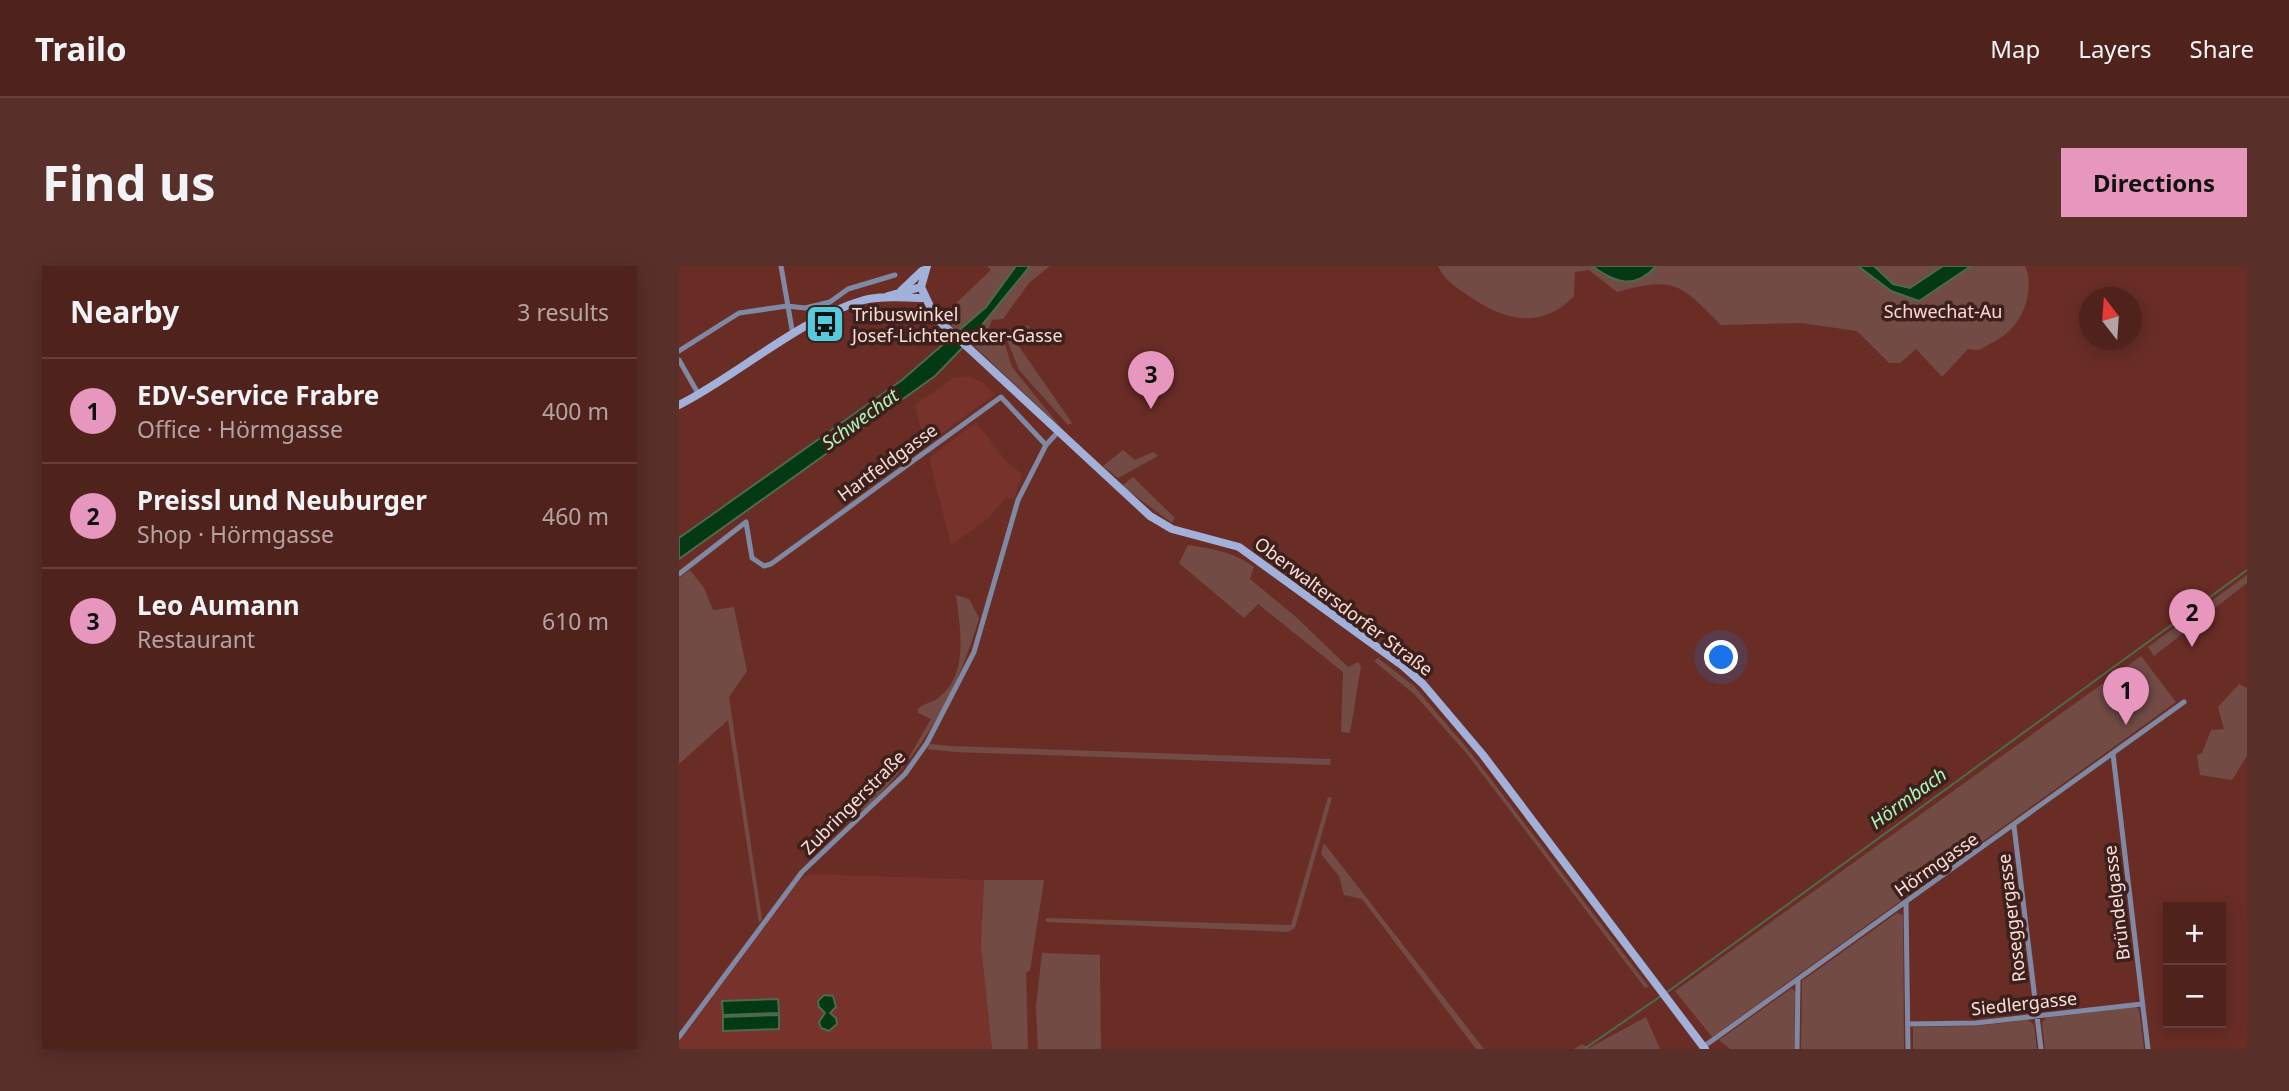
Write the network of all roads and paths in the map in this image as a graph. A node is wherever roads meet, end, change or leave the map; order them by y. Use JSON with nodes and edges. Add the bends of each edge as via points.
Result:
{"nodes":[{"id":1,"x":781,"y":266,"type":"edge"},
{"id":2,"x":927,"y":266,"type":"edge"},
{"id":3,"x":895,"y":275,"type":"dead end"},
{"id":4,"x":921,"y":287,"type":"junction"},
{"id":5,"x":901,"y":291,"type":"junction"},
{"id":6,"x":885,"y":298,"type":"junction"},
{"id":7,"x":924,"y":298,"type":"junction"},
{"id":8,"x":787,"y":306,"type":"junction"},
{"id":9,"x":793,"y":335,"type":"junction"},
{"id":10,"x":679,"y":351,"type":"edge"},
{"id":11,"x":679,"y":360,"type":"edge"},
{"id":12,"x":699,"y":395,"type":"junction"},
{"id":13,"x":679,"y":405,"type":"edge"},
{"id":14,"x":1058,"y":432,"type":"junction"},
{"id":15,"x":1046,"y":445,"type":"junction"},
{"id":16,"x":679,"y":574,"type":"edge"},
{"id":17,"x":2184,"y":702,"type":"dead end"},
{"id":18,"x":2113,"y":754,"type":"junction"},
{"id":19,"x":2014,"y":826,"type":"junction"},
{"id":20,"x":1906,"y":902,"type":"junction"},
{"id":21,"x":1798,"y":979,"type":"junction"},
{"id":22,"x":2143,"y":1004,"type":"junction"},
{"id":23,"x":2037,"y":1017,"type":"junction"},
{"id":24,"x":1908,"y":1024,"type":"junction"},
{"id":25,"x":679,"y":1037,"type":"edge"},
{"id":26,"x":1704,"y":1048,"type":"edge"},
{"id":27,"x":1797,"y":1049,"type":"edge"},
{"id":28,"x":1908,"y":1049,"type":"edge"},
{"id":29,"x":2041,"y":1049,"type":"edge"},
{"id":30,"x":2148,"y":1049,"type":"edge"}],
"edges":[{"from":1,"to":8,"type":"street"},
{"from":2,"to":4,"type":"street"},
{"from":2,"to":5,"type":"street"},
{"from":3,"to":8,"type":"street","via":[[848,289],[830,302],[805,308]]},
{"from":4,"to":5,"type":"street"},
{"from":4,"to":7,"type":"street","name":"Oberwaltersdorfer Straße"},
{"from":5,"to":6,"type":"street"},
{"from":6,"to":7,"type":"street"},
{"from":6,"to":9,"type":"street","via":[[847,307]]},
{"from":7,"to":14,"type":"street","name":"Oberwaltersdorfer Straße","via":[[944,327]]},
{"from":8,"to":9,"type":"street"},
{"from":8,"to":10,"type":"street","via":[[739,313]]},
{"from":9,"to":12,"type":"street"},
{"from":11,"to":12,"type":"street"},
{"from":12,"to":13,"type":"street"},
{"from":14,"to":15,"type":"street"},
{"from":14,"to":26,"type":"street","name":"Oberwaltersdorfer Straße","via":[[1150,516],[1172,529],[1239,547],[1423,684],[1483,755]]},
{"from":15,"to":16,"type":"street","name":"Hartfeldgasse","via":[[1001,397],[771,564],[764,566],[752,558],[746,522]]},
{"from":15,"to":25,"type":"street","name":"Zubringerstraße","via":[[1018,500],[974,652],[927,743],[905,774],[802,872]]},
{"from":17,"to":18,"type":"street","name":"Hörmgasse"},
{"from":18,"to":19,"type":"street","name":"Hörmgasse"},
{"from":18,"to":22,"type":"street","name":"Bründelgasse"},
{"from":19,"to":20,"type":"street","name":"Hörmgasse"},
{"from":19,"to":23,"type":"street","name":"Roseggergasse"},
{"from":20,"to":21,"type":"street","name":"Hörmgasse"},
{"from":20,"to":24,"type":"street"},
{"from":21,"to":26,"type":"street","name":"Hörmgasse"},
{"from":21,"to":27,"type":"street"},
{"from":22,"to":23,"type":"street","name":"Siedlergasse"},
{"from":22,"to":30,"type":"street","name":"Bründelgasse"},
{"from":23,"to":24,"type":"street","name":"Siedlergasse"},
{"from":23,"to":29,"type":"street","name":"Roseggergasse"},
{"from":24,"to":28,"type":"street"}]}
